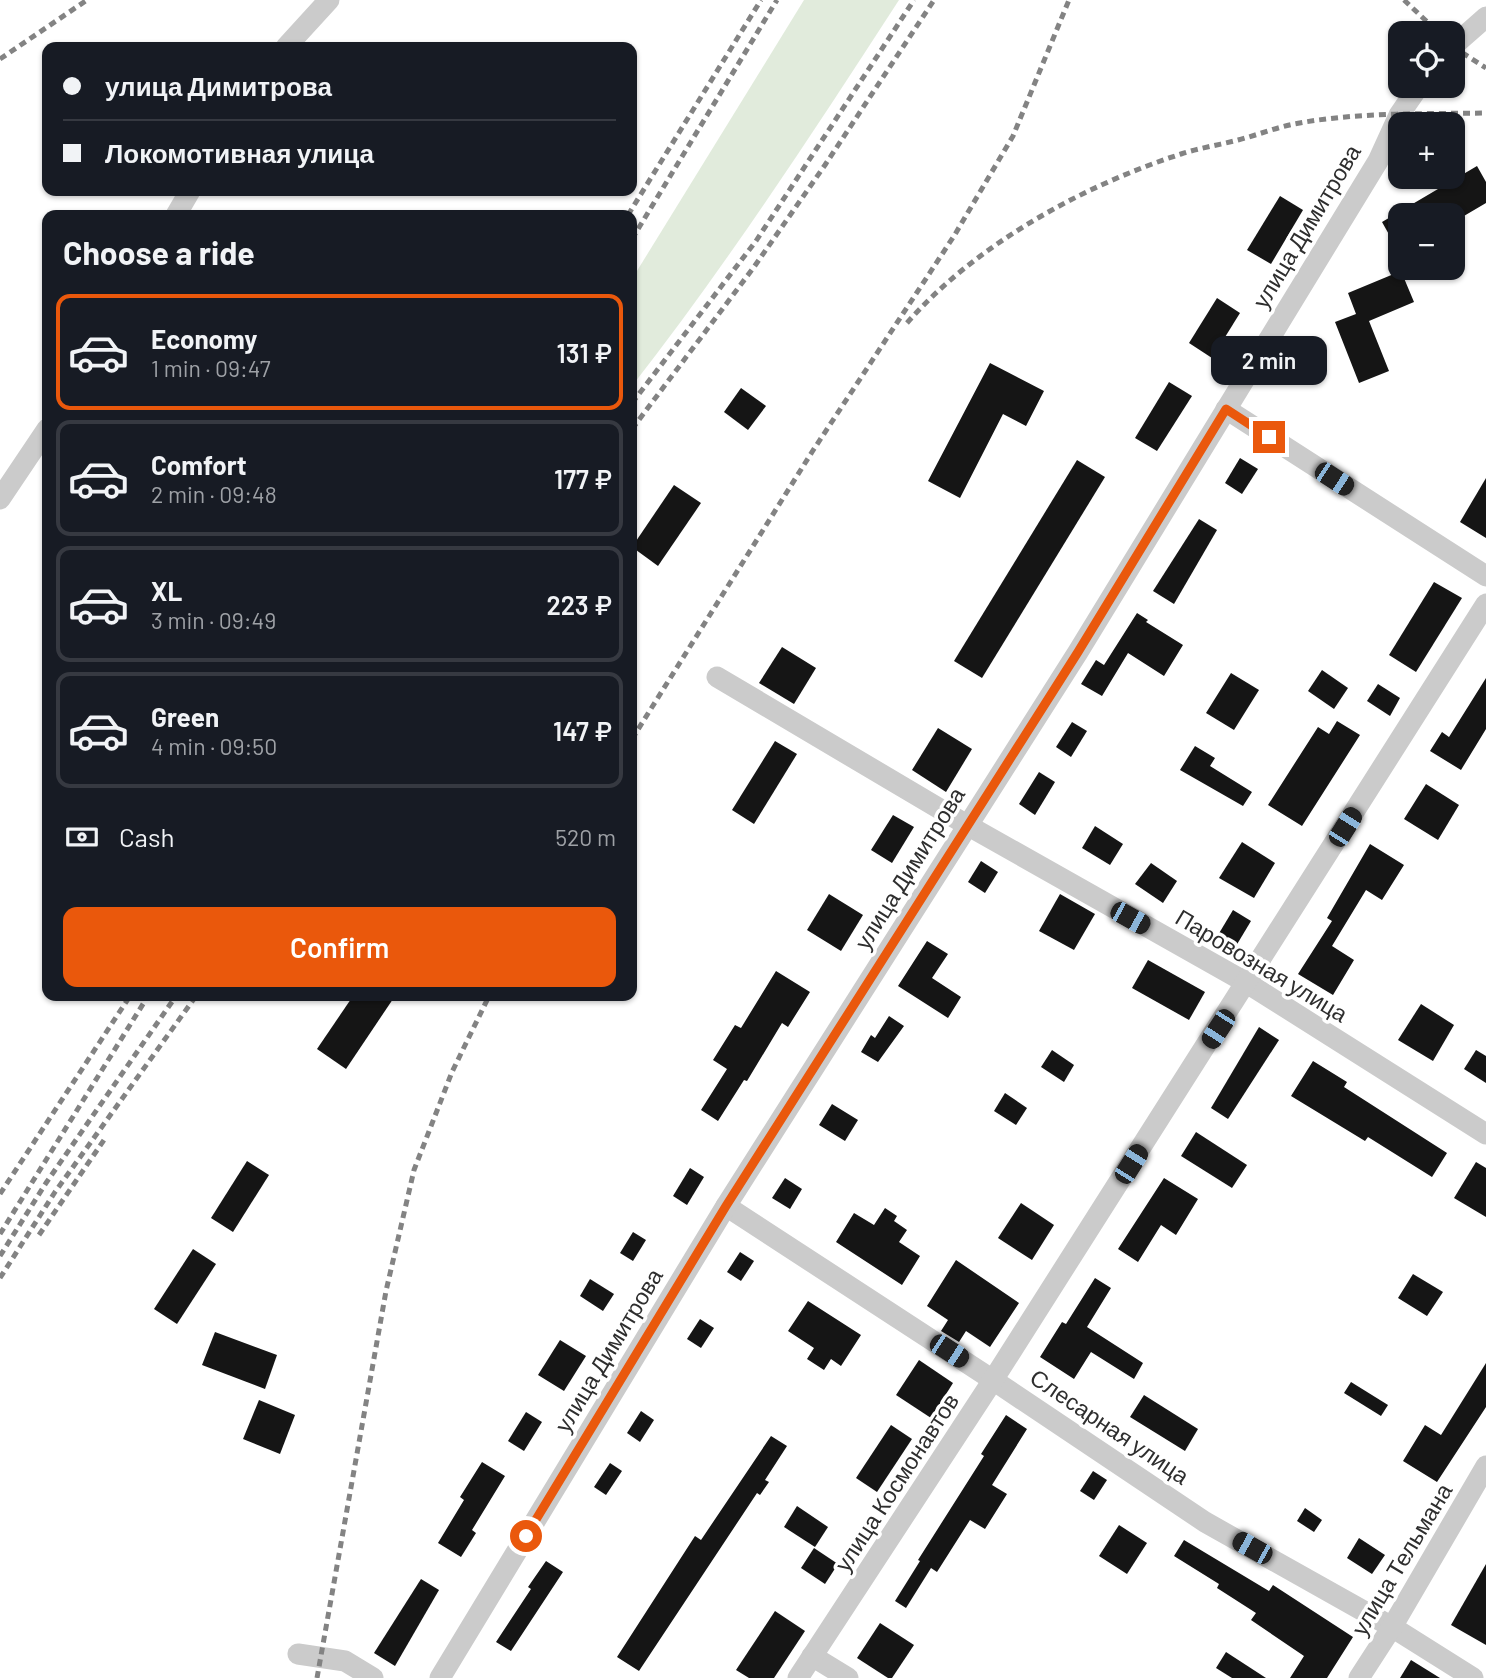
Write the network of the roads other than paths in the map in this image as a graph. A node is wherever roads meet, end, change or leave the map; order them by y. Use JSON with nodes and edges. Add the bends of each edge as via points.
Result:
{"nodes":[{"id":1,"x":328,"y":0,"type":"edge"},
{"id":2,"x":1486,"y":17,"type":"edge"},
{"id":3,"x":1465,"y":36,"type":"edge"},
{"id":4,"x":290,"y":42,"type":"edge"},
{"id":5,"x":1411,"y":98,"type":"edge"},
{"id":6,"x":1226,"y":409,"type":"junction"},
{"id":7,"x":42,"y":436,"type":"edge"},
{"id":8,"x":0,"y":499,"type":"edge"},
{"id":9,"x":1486,"y":576,"type":"edge"},
{"id":10,"x":1486,"y":604,"type":"edge"},
{"id":11,"x":717,"y":677,"type":"dead end"},
{"id":12,"x":967,"y":825,"type":"junction"},
{"id":13,"x":1247,"y":984,"type":"junction"},
{"id":14,"x":1486,"y":1134,"type":"edge"},
{"id":15,"x":726,"y":1206,"type":"junction"},
{"id":16,"x":993,"y":1380,"type":"junction"},
{"id":17,"x":1486,"y":1466,"type":"edge"},
{"id":18,"x":1392,"y":1627,"type":"junction"},
{"id":19,"x":298,"y":1654,"type":"dead end"},
{"id":20,"x":812,"y":1656,"type":"junction"},
{"id":21,"x":373,"y":1678,"type":"edge"},
{"id":22,"x":440,"y":1678,"type":"edge"},
{"id":23,"x":798,"y":1678,"type":"edge"},
{"id":24,"x":848,"y":1678,"type":"edge"},
{"id":25,"x":1359,"y":1678,"type":"edge"},
{"id":26,"x":1473,"y":1678,"type":"edge"}],
"edges":[{"from":1,"to":4,"type":"street"},
{"from":2,"to":3,"type":"street"},
{"from":5,"to":6,"type":"street","name":"улица Димитрова","via":[[1378,161]]},
{"from":6,"to":9,"type":"street"},
{"from":6,"to":12,"type":"street","name":"улица Димитрова"},
{"from":7,"to":8,"type":"street"},
{"from":10,"to":13,"type":"street","name":"улица Космонавтов"},
{"from":11,"to":12,"type":"street","name":"Паровозная улица"},
{"from":12,"to":13,"type":"street","name":"Паровозная улица"},
{"from":12,"to":15,"type":"street","name":"улица Димитрова"},
{"from":13,"to":14,"type":"street","name":"Паровозная улица"},
{"from":13,"to":16,"type":"street","name":"улица Космонавтов"},
{"from":15,"to":16,"type":"street","name":"Слесарная улица"},
{"from":15,"to":22,"type":"street","name":"улица Димитрова"},
{"from":16,"to":18,"type":"street","name":"Слесарная улица","via":[[1205,1522]]},
{"from":16,"to":20,"type":"street","name":"улица Космонавтов"},
{"from":17,"to":18,"type":"street","name":"улица Тельмана"},
{"from":18,"to":25,"type":"street","name":"улица Тельмана"},
{"from":18,"to":26,"type":"street","name":"Слесарная улица"},
{"from":19,"to":21,"type":"street","via":[[345,1661]]},
{"from":20,"to":23,"type":"street","name":"улица Космонавтов"},
{"from":20,"to":24,"type":"street"}]}
